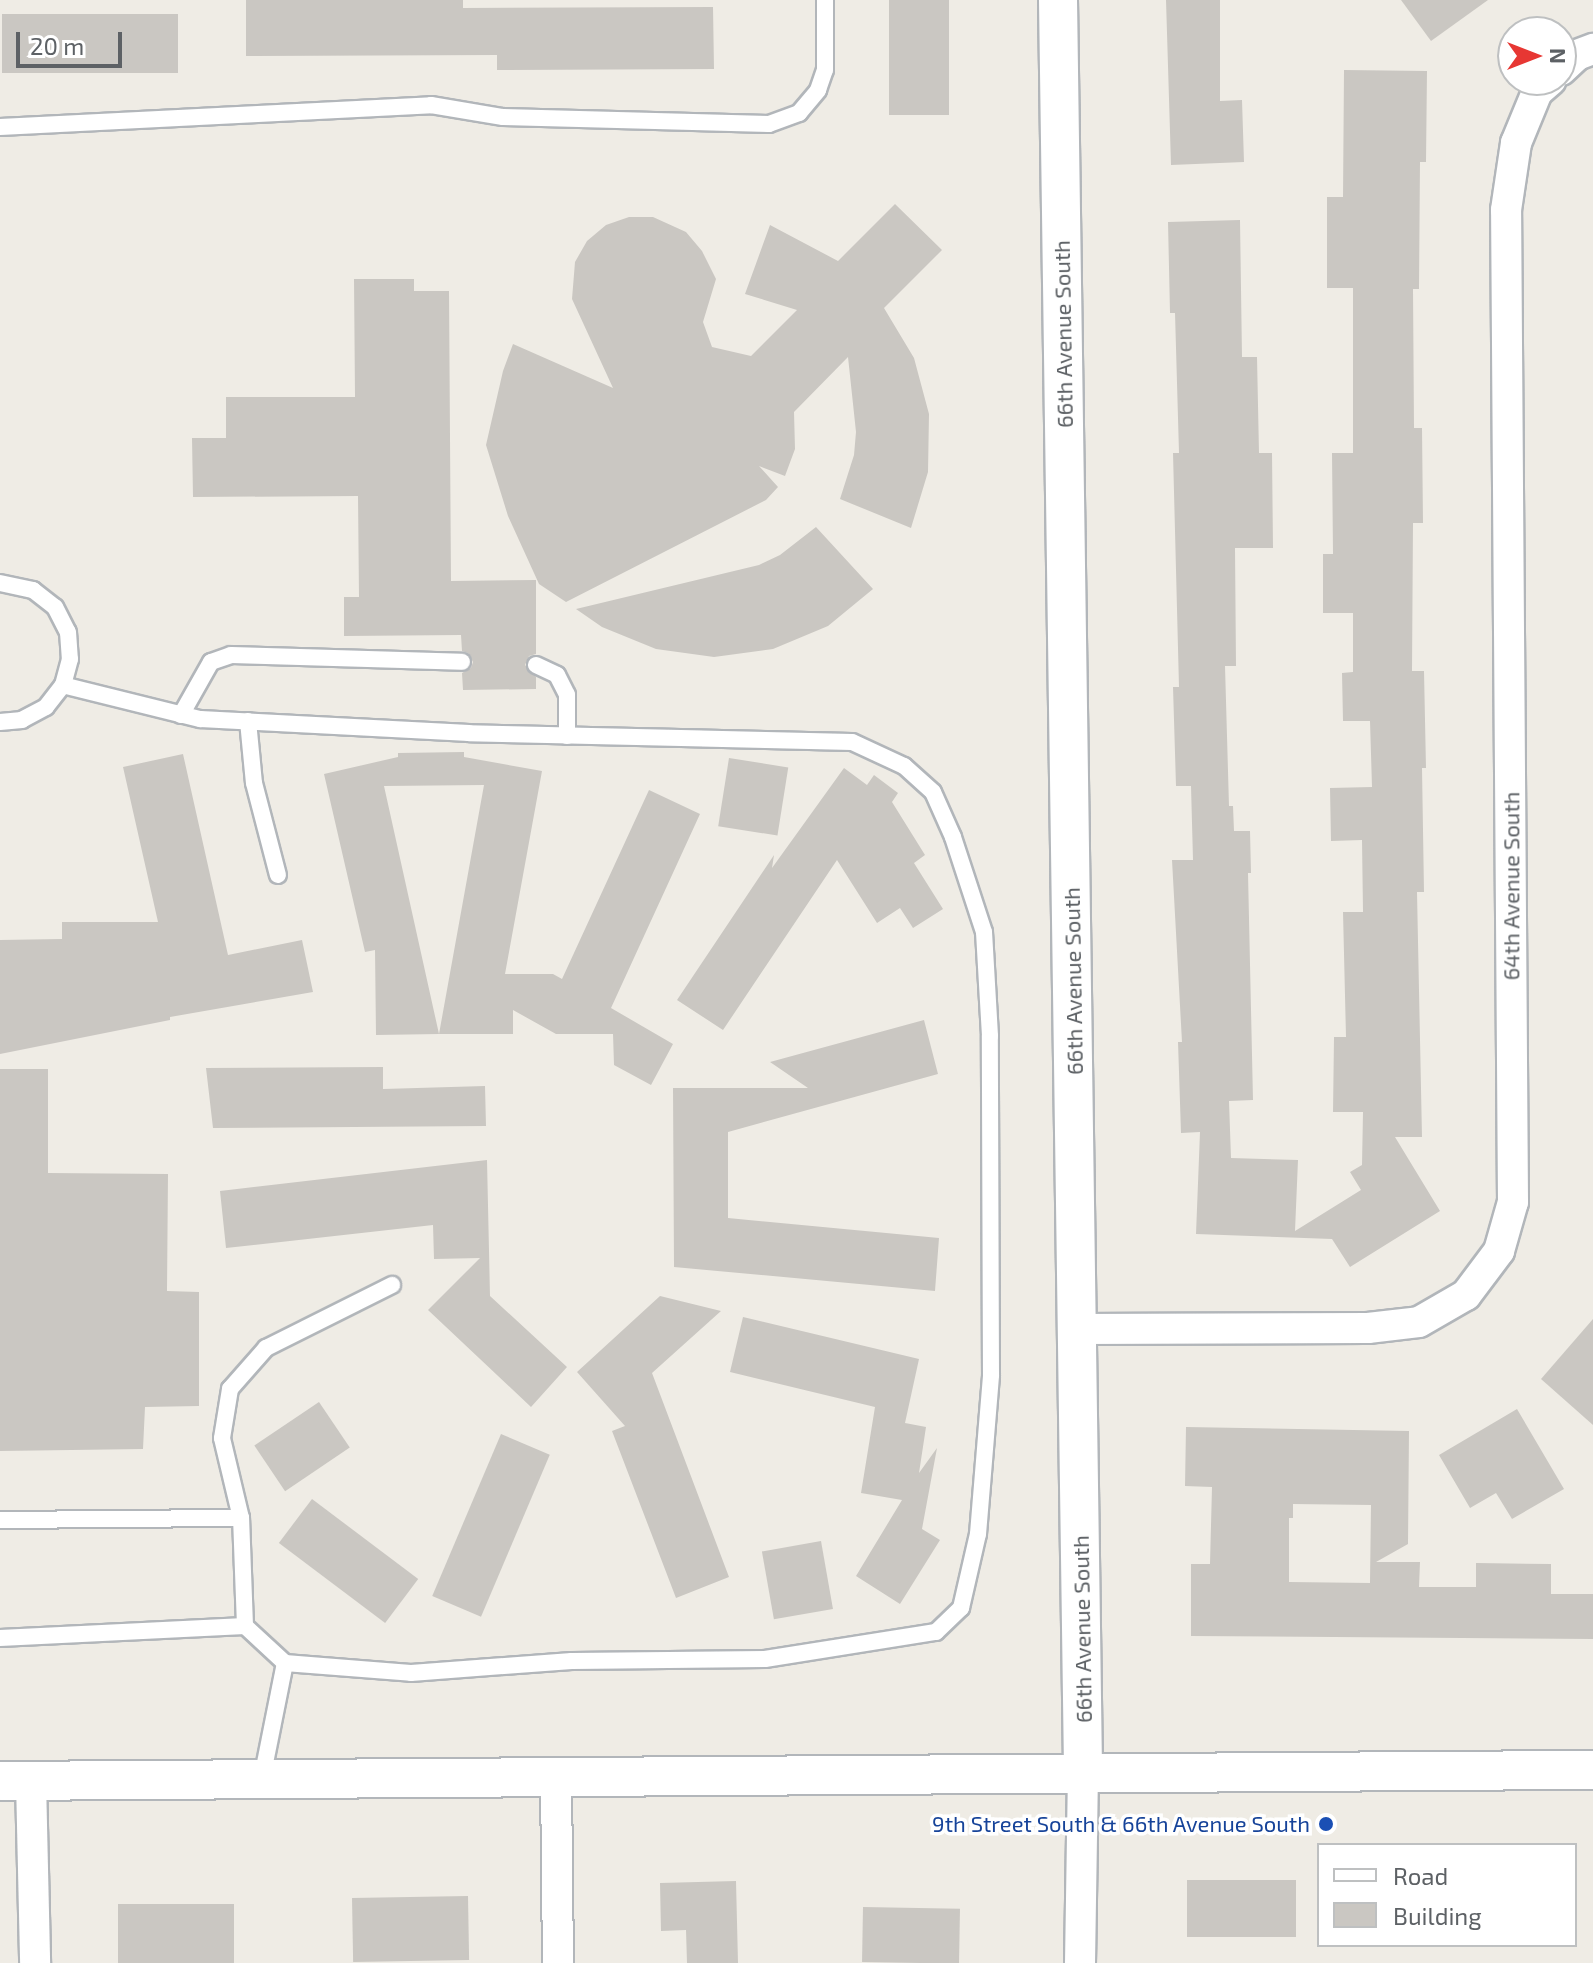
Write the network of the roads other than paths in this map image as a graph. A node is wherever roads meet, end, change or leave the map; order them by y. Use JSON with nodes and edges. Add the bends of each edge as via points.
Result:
{"nodes":[{"id":1,"x":825,"y":0,"type":"edge"},
{"id":2,"x":1058,"y":0,"type":"edge"},
{"id":3,"x":1535,"y":96,"type":"edge"},
{"id":4,"x":0,"y":127,"type":"edge"},
{"id":5,"x":0,"y":583,"type":"edge"},
{"id":6,"x":462,"y":662,"type":"dead end"},
{"id":7,"x":536,"y":665,"type":"dead end"},
{"id":8,"x":63,"y":685,"type":"junction"},
{"id":9,"x":181,"y":715,"type":"junction"},
{"id":10,"x":248,"y":721,"type":"junction"},
{"id":11,"x":0,"y":722,"type":"edge"},
{"id":12,"x":567,"y":736,"type":"junction"},
{"id":13,"x":278,"y":875,"type":"dead end"},
{"id":14,"x":392,"y":1285,"type":"dead end"},
{"id":15,"x":1078,"y":1329,"type":"junction"},
{"id":16,"x":241,"y":1518,"type":"junction"},
{"id":17,"x":0,"y":1520,"type":"edge"},
{"id":18,"x":245,"y":1626,"type":"junction"},
{"id":19,"x":0,"y":1638,"type":"edge"},
{"id":20,"x":285,"y":1663,"type":"junction"},
{"id":21,"x":1593,"y":1770,"type":"edge"},
{"id":22,"x":1083,"y":1773,"type":"junction"},
{"id":23,"x":556,"y":1776,"type":"junction"},
{"id":24,"x":262,"y":1778,"type":"junction"},
{"id":25,"x":16,"y":1781,"type":"edge"},
{"id":26,"x":35,"y":1963,"type":"edge"},
{"id":27,"x":558,"y":1963,"type":"edge"},
{"id":28,"x":1080,"y":1963,"type":"edge"}],
"edges":[{"from":1,"to":4,"type":"lane","via":[[825,70],[818,90],[799,113],[769,124],[503,117],[431,105]]},
{"from":2,"to":15,"type":"street","name":"66th Avenue South"},
{"from":3,"to":15,"type":"street","name":"64th Avenue South","via":[[1516,143],[1506,210],[1513,1202],[1499,1251],[1466,1295],[1419,1322],[1368,1328]]},
{"from":5,"to":8,"type":"lane","via":[[33,590],[55,607],[68,632],[70,659]]},
{"from":6,"to":9,"type":"lane","via":[[231,655],[211,662]]},
{"from":7,"to":12,"type":"lane","via":[[557,675],[567,695]]},
{"from":8,"to":9,"type":"lane"},
{"from":8,"to":11,"type":"lane","via":[[46,707],[22,720]]},
{"from":9,"to":10,"type":"lane"},
{"from":10,"to":12,"type":"lane"},
{"from":10,"to":13,"type":"lane","via":[[254,783]]},
{"from":12,"to":20,"type":"lane","via":[[852,742],[904,766],[933,792],[984,932],[990,1036],[991,1375],[978,1534],[961,1608],[936,1632],[765,1659],[572,1661],[411,1673]]},
{"from":14,"to":16,"type":"lane","via":[[266,1348],[230,1389],[222,1438]]},
{"from":15,"to":22,"type":"street","name":"66th Avenue South"},
{"from":16,"to":17,"type":"lane"},
{"from":16,"to":18,"type":"lane"},
{"from":18,"to":19,"type":"lane"},
{"from":18,"to":20,"type":"lane"},
{"from":20,"to":24,"type":"lane"},
{"from":21,"to":22,"type":"street"},
{"from":22,"to":23,"type":"street"},
{"from":22,"to":28,"type":"street","name":"66th Avenue South"},
{"from":23,"to":24,"type":"street"},
{"from":23,"to":27,"type":"street"},
{"from":24,"to":25,"type":"street"},
{"from":25,"to":26,"type":"street"}]}
